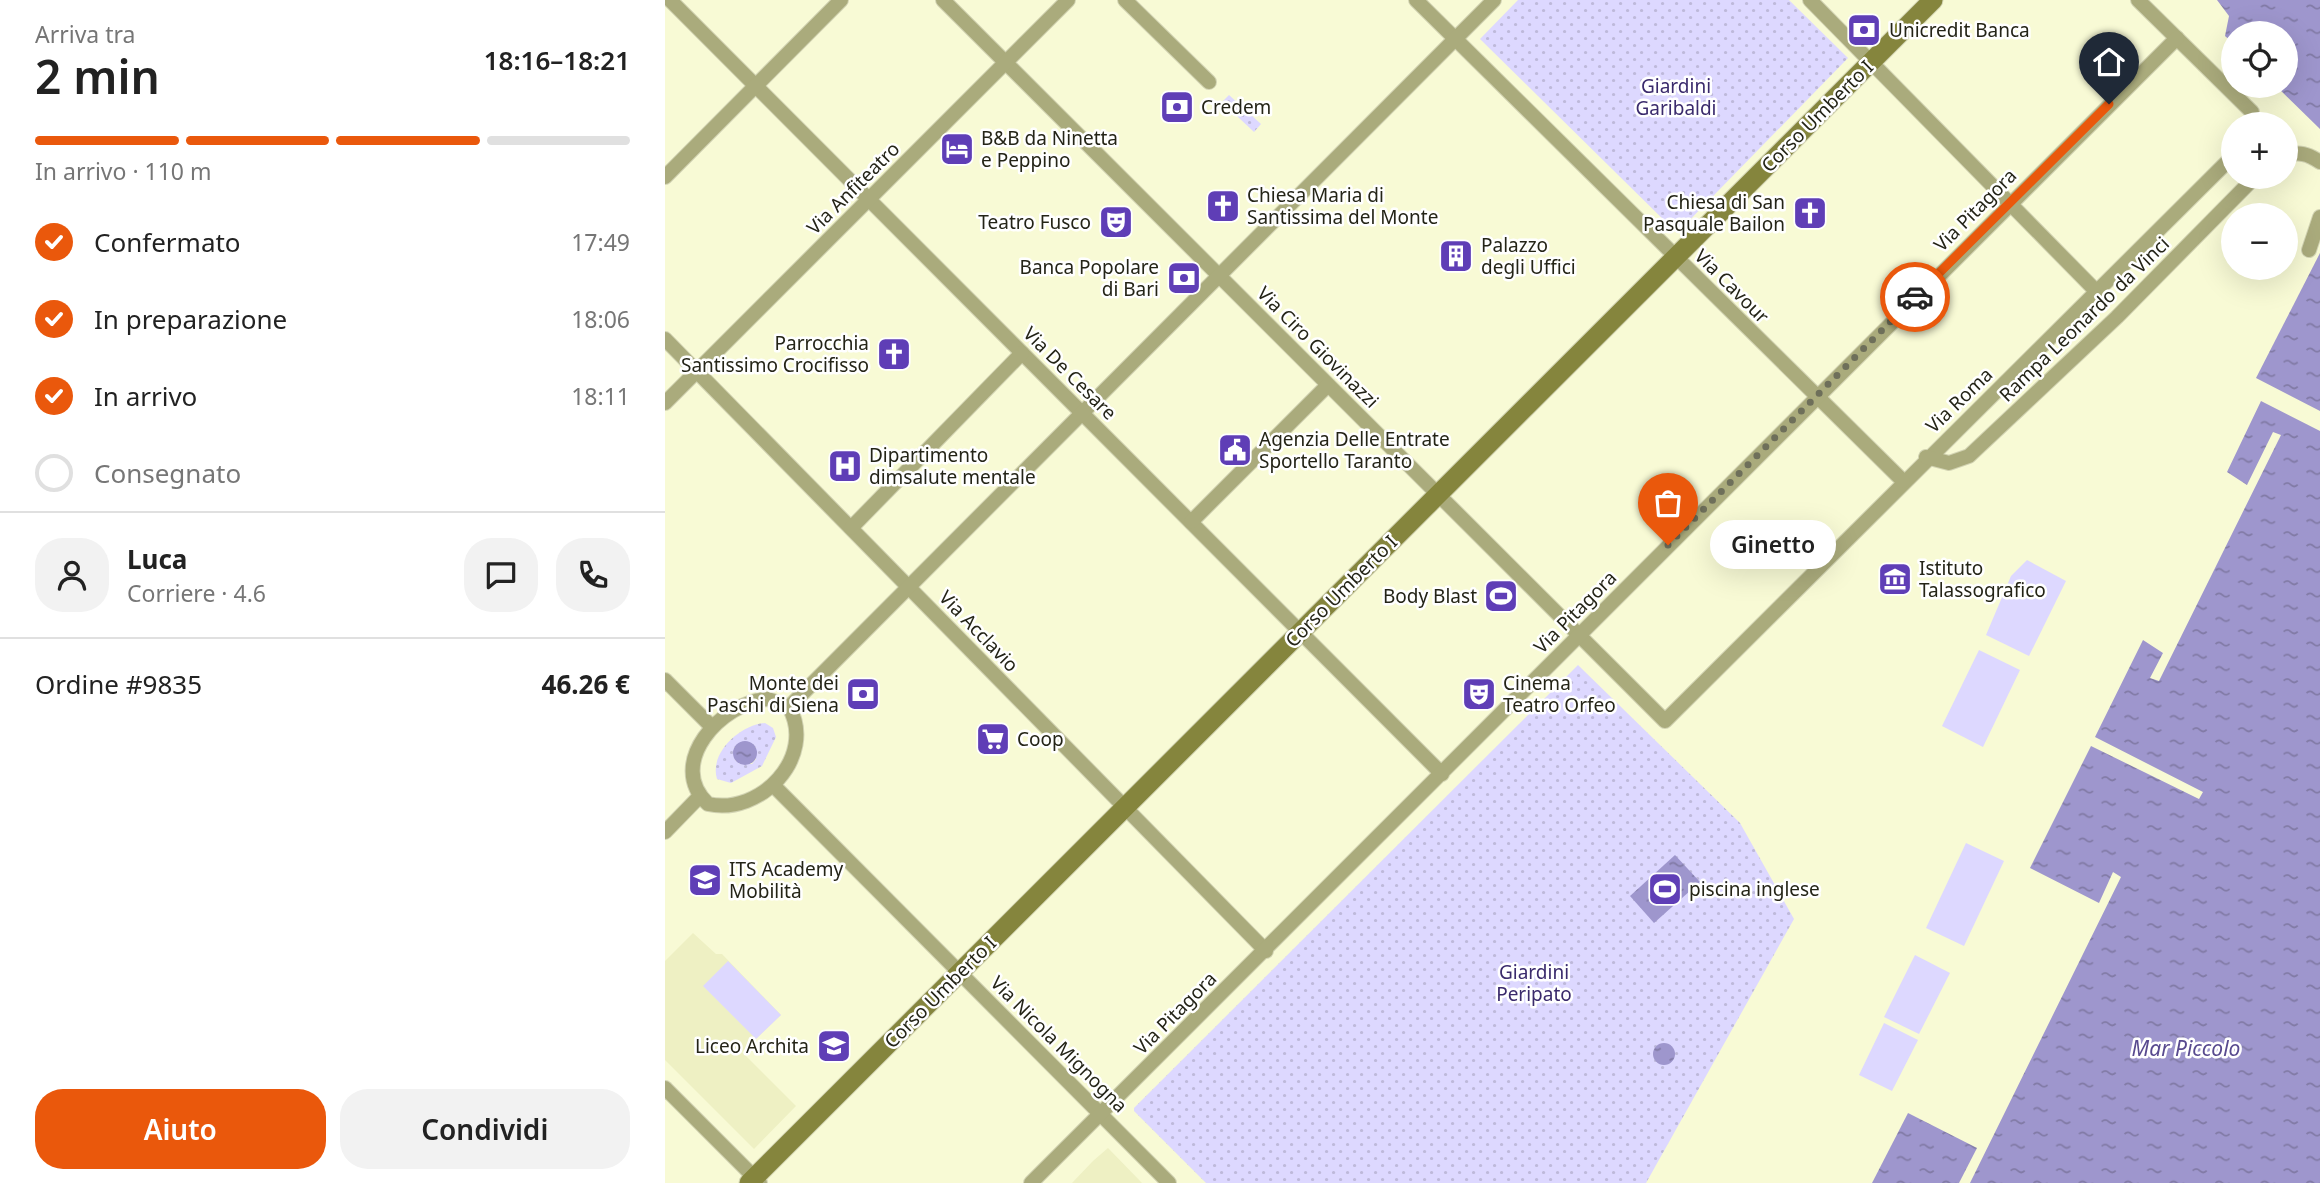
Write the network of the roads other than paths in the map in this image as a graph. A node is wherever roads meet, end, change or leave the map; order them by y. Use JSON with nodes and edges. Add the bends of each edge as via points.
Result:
{"nodes":[{"id":1,"x":670,"y":0,"type":"edge"},
{"id":2,"x":841,"y":0,"type":"edge"},
{"id":3,"x":943,"y":0,"type":"edge"},
{"id":4,"x":1068,"y":0,"type":"edge"},
{"id":5,"x":1125,"y":0,"type":"edge"},
{"id":6,"x":1416,"y":0,"type":"edge"},
{"id":7,"x":1494,"y":0,"type":"edge"},
{"id":8,"x":1810,"y":0,"type":"edge"},
{"id":9,"x":1933,"y":0,"type":"edge"},
{"id":10,"x":2138,"y":0,"type":"edge"},
{"id":11,"x":2177,"y":38,"type":"junction"},
{"id":12,"x":1456,"y":40,"type":"junction"},
{"id":13,"x":1006,"y":62,"type":"junction"},
{"id":14,"x":1872,"y":62,"type":"junction"},
{"id":15,"x":1209,"y":82,"type":"dead end"},
{"id":16,"x":757,"y":85,"type":"junction"},
{"id":17,"x":2251,"y":112,"type":"edge"},
{"id":18,"x":2298,"y":153,"type":"edge"},
{"id":19,"x":2320,"y":162,"type":"edge"},
{"id":20,"x":2221,"y":168,"type":"edge"},
{"id":21,"x":665,"y":177,"type":"edge"},
{"id":22,"x":2243,"y":189,"type":"edge"},
{"id":23,"x":869,"y":198,"type":"junction"},
{"id":24,"x":2008,"y":204,"type":"junction"},
{"id":25,"x":2320,"y":217,"type":"edge"},
{"id":26,"x":2309,"y":250,"type":"dead end"},
{"id":27,"x":1675,"y":257,"type":"junction"},
{"id":28,"x":1220,"y":276,"type":"junction"},
{"id":29,"x":2097,"y":292,"type":"junction"},
{"id":30,"x":665,"y":339,"type":"edge"},
{"id":31,"x":1022,"y":353,"type":"junction"},
{"id":32,"x":696,"y":372,"type":"junction"},
{"id":33,"x":1328,"y":385,"type":"junction"},
{"id":34,"x":1817,"y":396,"type":"junction"},
{"id":35,"x":665,"y":403,"type":"edge"},
{"id":36,"x":1082,"y":413,"type":"junction"},
{"id":37,"x":1926,"y":457,"type":"junction"},
{"id":38,"x":1903,"y":481,"type":"junction"},
{"id":39,"x":1438,"y":494,"type":"junction"},
{"id":40,"x":1191,"y":522,"type":"junction"},
{"id":41,"x":851,"y":528,"type":"junction"},
{"id":42,"x":909,"y":587,"type":"junction"},
{"id":43,"x":1300,"y":632,"type":"junction"},
{"id":44,"x":1579,"y":635,"type":"junction"},
{"id":45,"x":665,"y":680,"type":"edge"},
{"id":46,"x":789,"y":707,"type":"junction"},
{"id":47,"x":1665,"y":721,"type":"joint"},
{"id":48,"x":712,"y":727,"type":"junction"},
{"id":49,"x":1442,"y":774,"type":"junction"},
{"id":50,"x":773,"y":785,"type":"junction"},
{"id":51,"x":699,"y":797,"type":"junction"},
{"id":52,"x":1125,"y":807,"type":"junction"},
{"id":53,"x":665,"y":832,"type":"edge"},
{"id":54,"x":1266,"y":951,"type":"junction"},
{"id":55,"x":960,"y":971,"type":"junction"},
{"id":56,"x":665,"y":1088,"type":"edge"},
{"id":57,"x":1101,"y":1114,"type":"junction"},
{"id":58,"x":755,"y":1181,"type":"edge"},
{"id":59,"x":1031,"y":1183,"type":"edge"},
{"id":60,"x":1169,"y":1183,"type":"edge"}],
"edges":[{"from":1,"to":16,"type":"street","name":"Via De Cesare"},
{"from":2,"to":16,"type":"street"},
{"from":3,"to":13,"type":"street","name":"Via Ciro Giovinazzi"},
{"from":4,"to":13,"type":"street","name":"Via Anfiteatro"},
{"from":5,"to":15,"type":"street"},
{"from":6,"to":12,"type":"street","name":"Via Cavour"},
{"from":7,"to":12,"type":"street"},
{"from":8,"to":14,"type":"street"},
{"from":9,"to":14,"type":"main road","name":"Corso Umberto I"},
{"from":10,"to":11,"type":"street"},
{"from":11,"to":17,"type":"street"},
{"from":11,"to":24,"type":"street","name":"Via Pitagora"},
{"from":12,"to":27,"type":"street","name":"Via Cavour"},
{"from":12,"to":28,"type":"street"},
{"from":13,"to":23,"type":"street","name":"Via Anfiteatro"},
{"from":13,"to":28,"type":"street","name":"Via Ciro Giovinazzi"},
{"from":14,"to":24,"type":"street"},
{"from":14,"to":27,"type":"main road","name":"Corso Umberto I"},
{"from":16,"to":21,"type":"street"},
{"from":16,"to":23,"type":"street","name":"Via De Cesare"},
{"from":18,"to":19,"type":"street"},
{"from":20,"to":29,"type":"street","name":"Via Roma"},
{"from":22,"to":37,"type":"street","name":"Rampa Leonardo da Vinci","via":[[2117,317],[1969,456],[1949,463]]},
{"from":23,"to":31,"type":"street","name":"Via De Cesare"},
{"from":23,"to":32,"type":"street","name":"Via Anfiteatro"},
{"from":24,"to":29,"type":"street"},
{"from":24,"to":34,"type":"street","name":"Via Pitagora"},
{"from":25,"to":26,"type":"street"},
{"from":27,"to":34,"type":"street","name":"Via Cavour"},
{"from":27,"to":39,"type":"main road","name":"Corso Umberto I"},
{"from":28,"to":33,"type":"street","name":"Via Ciro Giovinazzi"},
{"from":28,"to":36,"type":"street"},
{"from":29,"to":37,"type":"street","name":"Via Roma"},
{"from":30,"to":32,"type":"street","name":"Via Acclavio"},
{"from":31,"to":36,"type":"street","name":"Via De Cesare"},
{"from":31,"to":41,"type":"street"},
{"from":32,"to":35,"type":"street","name":"Via Anfiteatro"},
{"from":32,"to":41,"type":"street","name":"Via Acclavio"},
{"from":33,"to":39,"type":"street","name":"Via Ciro Giovinazzi"},
{"from":33,"to":40,"type":"street"},
{"from":34,"to":38,"type":"street","name":"Via Cavour"},
{"from":34,"to":44,"type":"street","name":"Via Pitagora"},
{"from":36,"to":40,"type":"street","name":"Via De Cesare"},
{"from":36,"to":42,"type":"street"},
{"from":37,"to":38,"type":"street","name":"Via Roma"},
{"from":38,"to":47,"type":"street","name":"Via Roma"},
{"from":39,"to":43,"type":"main road","name":"Corso Umberto I"},
{"from":39,"to":44,"type":"street","name":"Via Ciro Giovinazzi"},
{"from":40,"to":43,"type":"street","name":"Via De Cesare"},
{"from":41,"to":42,"type":"street","name":"Via Acclavio"},
{"from":42,"to":46,"type":"street"},
{"from":42,"to":52,"type":"street","name":"Via Acclavio"},
{"from":43,"to":49,"type":"street","name":"Via De Cesare"},
{"from":43,"to":52,"type":"main road","name":"Corso Umberto I"},
{"from":44,"to":47,"type":"street","name":"Via Ciro Giovinazzi"},
{"from":44,"to":49,"type":"street","name":"Via Pitagora"},
{"from":45,"to":48,"type":"street"},
{"from":46,"to":48,"type":"street","via":[[768,699],[753,700],[723,715]]},
{"from":46,"to":50,"type":"street","via":[[798,733],[795,750]]},
{"from":48,"to":51,"type":"street","via":[[691,760],[691,780]]},
{"from":49,"to":54,"type":"street","name":"Via Pitagora"},
{"from":50,"to":51,"type":"street","via":[[737,807],[708,804]]},
{"from":50,"to":55,"type":"street","name":"Via Nicola Mignogna"},
{"from":51,"to":53,"type":"street"},
{"from":52,"to":54,"type":"street","name":"Via Acclavio"},
{"from":52,"to":55,"type":"main road","name":"Corso Umberto I"},
{"from":54,"to":57,"type":"street","name":"Via Pitagora"},
{"from":55,"to":57,"type":"street","name":"Via Nicola Mignogna"},
{"from":55,"to":58,"type":"main road","name":"Corso Umberto I"},
{"from":56,"to":58,"type":"street"},
{"from":57,"to":59,"type":"street","name":"Via Pitagora"},
{"from":57,"to":60,"type":"street","name":"Via Nicola Mignogna"}]}
